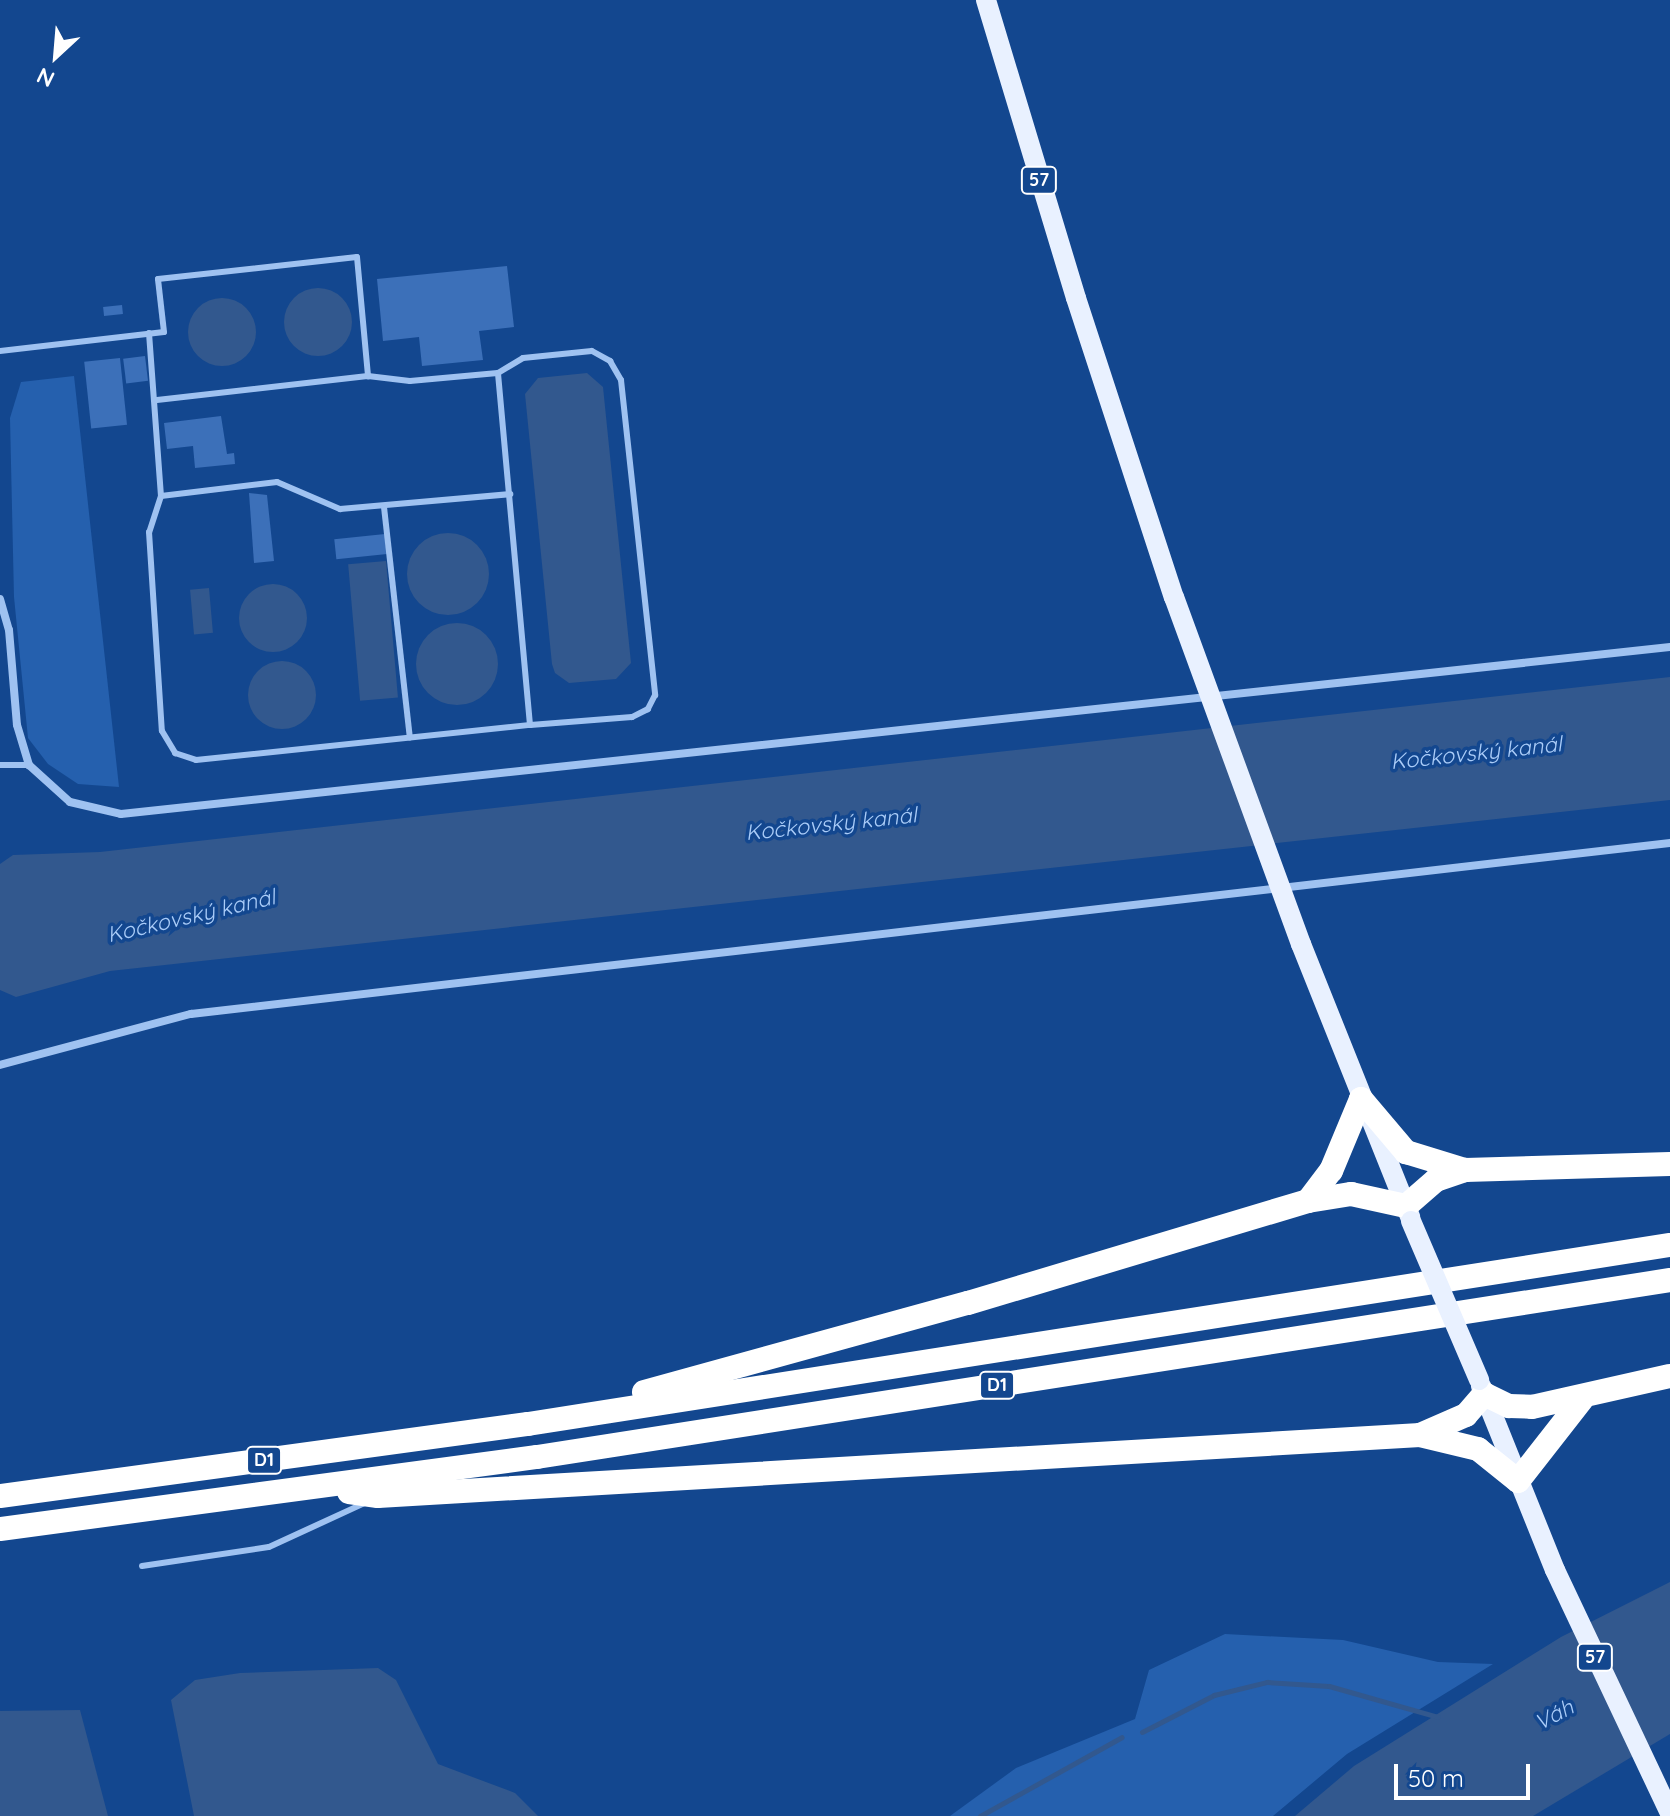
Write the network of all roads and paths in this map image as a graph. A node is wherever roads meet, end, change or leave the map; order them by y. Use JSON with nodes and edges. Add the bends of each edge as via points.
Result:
{"nodes":[{"id":1,"x":986,"y":0,"type":"edge"},
{"id":2,"x":149,"y":333,"type":"junction"},
{"id":3,"x":0,"y":351,"type":"edge"},
{"id":4,"x":498,"y":373,"type":"junction"},
{"id":5,"x":368,"y":376,"type":"junction"},
{"id":6,"x":157,"y":400,"type":"junction"},
{"id":7,"x":510,"y":494,"type":"junction"},
{"id":8,"x":161,"y":496,"type":"junction"},
{"id":9,"x":384,"y":507,"type":"junction"},
{"id":10,"x":0,"y":599,"type":"edge"},
{"id":11,"x":1670,"y":647,"type":"edge"},
{"id":12,"x":530,"y":725,"type":"junction"},
{"id":13,"x":410,"y":738,"type":"junction"},
{"id":14,"x":0,"y":765,"type":"edge"},
{"id":15,"x":29,"y":765,"type":"junction"},
{"id":16,"x":1670,"y":843,"type":"edge"},
{"id":17,"x":0,"y":1065,"type":"edge"},
{"id":18,"x":1361,"y":1099,"type":"junction"},
{"id":19,"x":1670,"y":1164,"type":"edge"},
{"id":20,"x":1465,"y":1170,"type":"junction"},
{"id":21,"x":1308,"y":1201,"type":"junction"},
{"id":22,"x":1408,"y":1214,"type":"junction"},
{"id":23,"x":1670,"y":1245,"type":"edge"},
{"id":24,"x":1670,"y":1280,"type":"edge"},
{"id":25,"x":1670,"y":1376,"type":"edge"},
{"id":26,"x":1481,"y":1387,"type":"junction"},
{"id":27,"x":1582,"y":1399,"type":"junction"},
{"id":28,"x":528,"y":1424,"type":"junction"},
{"id":29,"x":1420,"y":1435,"type":"junction"},
{"id":30,"x":323,"y":1487,"type":"junction"},
{"id":31,"x":1522,"y":1490,"type":"junction"},
{"id":32,"x":0,"y":1496,"type":"edge"},
{"id":33,"x":378,"y":1496,"type":"junction"},
{"id":34,"x":0,"y":1529,"type":"edge"},
{"id":35,"x":142,"y":1566,"type":"dead end"},
{"id":36,"x":1670,"y":1813,"type":"edge"}],
"edges":[{"from":1,"to":18,"type":"main road","number":"57","bridge":true,"via":[[1085,329],[1174,597]]},
{"from":2,"to":3,"type":"lane"},
{"from":2,"to":5,"type":"lane","via":[[164,332],[158,279],[357,257]]},
{"from":2,"to":6,"type":"lane"},
{"from":4,"to":5,"type":"lane","via":[[410,381]]},
{"from":4,"to":7,"type":"lane"},
{"from":4,"to":12,"type":"lane","via":[[523,358],[592,351],[610,361],[621,380],[655,695],[648,709],[632,717]]},
{"from":5,"to":6,"type":"lane"},
{"from":6,"to":8,"type":"lane","via":[[154,425]]},
{"from":7,"to":9,"type":"lane"},
{"from":7,"to":12,"type":"lane"},
{"from":8,"to":9,"type":"lane","via":[[277,482],[340,509]]},
{"from":8,"to":13,"type":"lane","via":[[149,532],[162,731],[175,753],[196,760]]},
{"from":9,"to":13,"type":"lane"},
{"from":10,"to":15,"type":"street","via":[[9,630],[17,725]]},
{"from":11,"to":15,"type":"street","via":[[143,812],[81,807],[48,787]]},
{"from":12,"to":13,"type":"lane"},
{"from":14,"to":15,"type":"lane"},
{"from":16,"to":17,"type":"street","via":[[191,1014]]},
{"from":18,"to":20,"type":"highway","via":[[1406,1152]]},
{"from":18,"to":21,"type":"highway","via":[[1336,1163]]},
{"from":18,"to":22,"type":"main road","number":"57"},
{"from":19,"to":20,"type":"highway"},
{"from":20,"to":22,"type":"highway","via":[[1436,1180]]},
{"from":21,"to":22,"type":"highway","via":[[1351,1194]]},
{"from":21,"to":28,"type":"highway","via":[[968,1303]]},
{"from":22,"to":26,"type":"main road","number":"57","bridge":true},
{"from":23,"to":28,"type":"highway","number":"D1"},
{"from":24,"to":30,"type":"highway","number":"D1"},
{"from":25,"to":27,"type":"highway"},
{"from":26,"to":27,"type":"highway","via":[[1509,1406]]},
{"from":26,"to":29,"type":"highway","via":[[1466,1415]]},
{"from":26,"to":31,"type":"main road","number":"57"},
{"from":27,"to":31,"type":"highway"},
{"from":28,"to":32,"type":"highway","number":"D1"},
{"from":29,"to":31,"type":"highway","via":[[1478,1449]]},
{"from":29,"to":33,"type":"highway"},
{"from":30,"to":33,"type":"highway"},
{"from":30,"to":34,"type":"highway","number":"D1"},
{"from":31,"to":36,"type":"main road","number":"57"},
{"from":33,"to":35,"type":"lane","via":[[269,1547]]}]}
